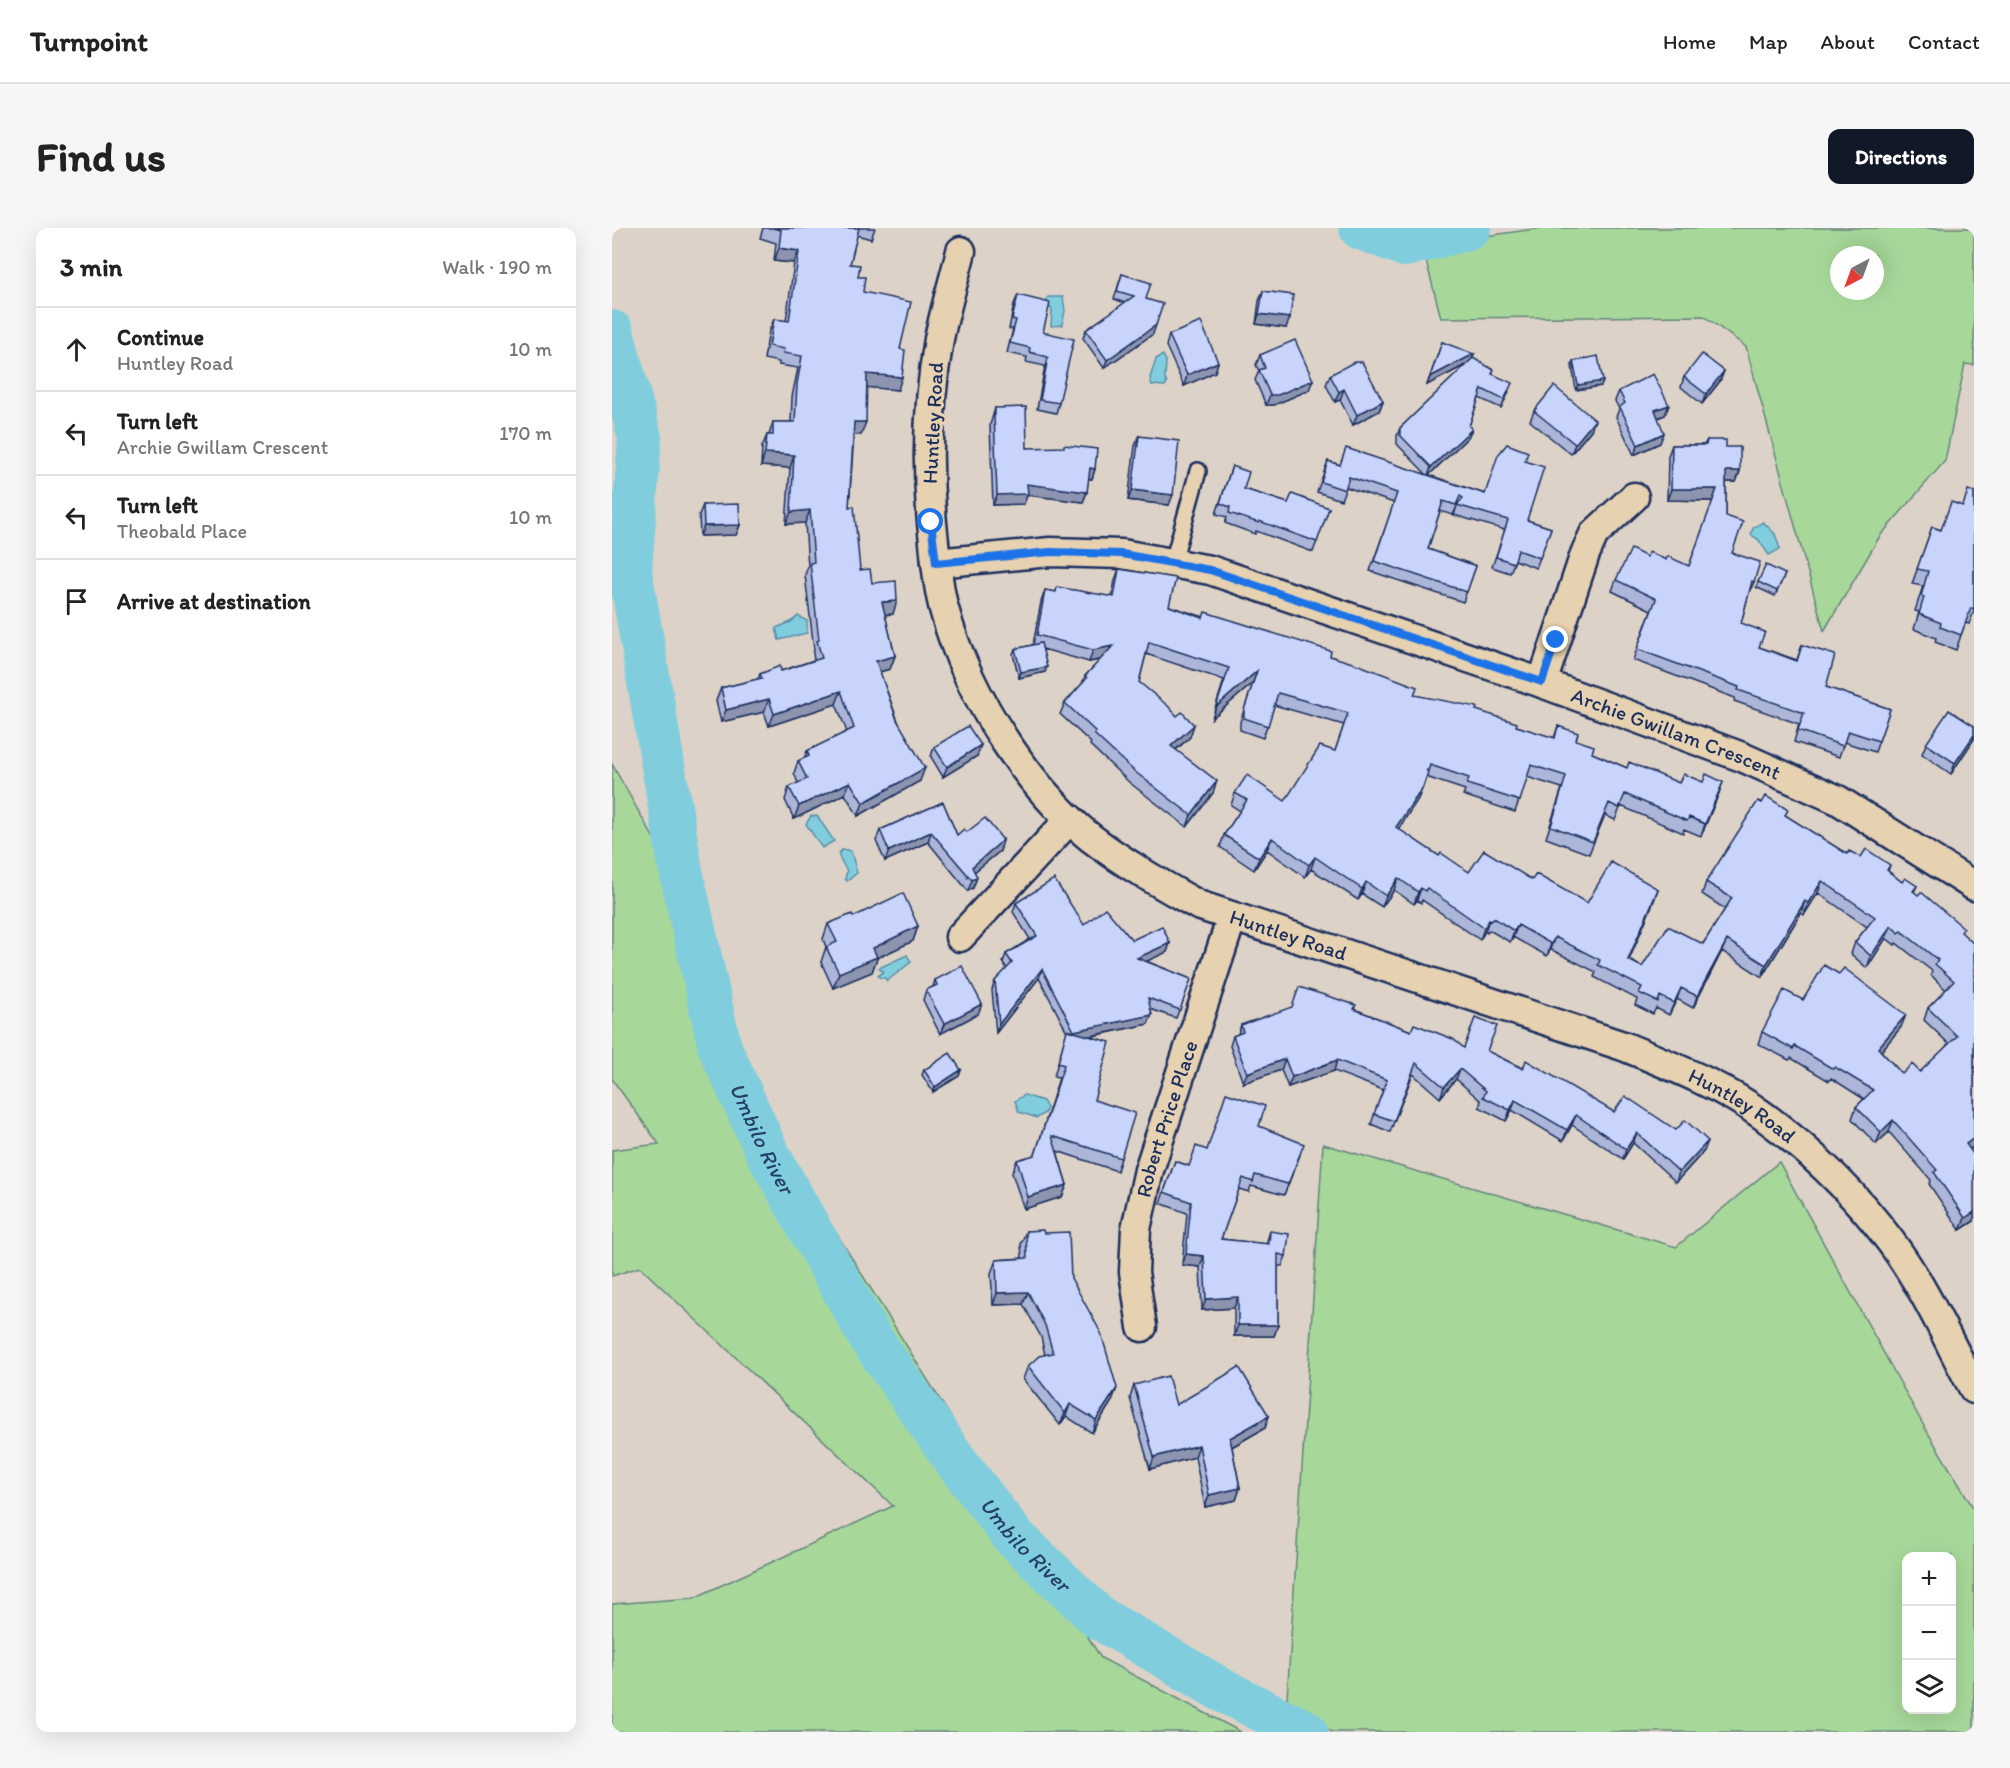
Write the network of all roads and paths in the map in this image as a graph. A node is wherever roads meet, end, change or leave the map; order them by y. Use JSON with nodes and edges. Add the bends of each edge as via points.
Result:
{"nodes":[{"id":1,"x":961,"y":250,"type":"dead end"},
{"id":2,"x":1198,"y":471,"type":"dead end"},
{"id":3,"x":1634,"y":497,"type":"dead end"},
{"id":4,"x":1173,"y":562,"type":"junction"},
{"id":5,"x":936,"y":563,"type":"junction"},
{"id":6,"x":1542,"y":682,"type":"junction"},
{"id":7,"x":1070,"y":819,"type":"junction"},
{"id":8,"x":1974,"y":886,"type":"edge"},
{"id":9,"x":1232,"y":917,"type":"junction"},
{"id":10,"x":960,"y":938,"type":"dead end"},
{"id":11,"x":1142,"y":1327,"type":"dead end"},
{"id":12,"x":1974,"y":1388,"type":"edge"}],
"edges":[{"from":1,"to":5,"type":"street","name":"Huntley Road","via":[[939,339],[931,401],[929,501]]},
{"from":2,"to":4,"type":"lane"},
{"from":3,"to":6,"type":"street","via":[[1594,534]]},
{"from":4,"to":5,"type":"street","name":"Archie Gwillam Crescent","via":[[1122,554],[1050,552]]},
{"from":4,"to":6,"type":"street","name":"Archie Gwillam Crescent","via":[[1210,570]]},
{"from":5,"to":7,"type":"street","name":"Huntley Road","via":[[943,608],[962,663],[988,716],[1027,773]]},
{"from":6,"to":8,"type":"street","name":"Archie Gwillam Crescent","via":[[1742,757],[1838,801]]},
{"from":7,"to":9,"type":"street","name":"Huntley Road","via":[[1135,870],[1198,905]]},
{"from":7,"to":10,"type":"street"},
{"from":9,"to":11,"type":"street","name":"Robert Price Place","via":[[1149,1170],[1136,1229],[1134,1272]]},
{"from":9,"to":12,"type":"street","name":"Huntley Road","via":[[1623,1046],[1691,1075],[1765,1117],[1839,1182],[1892,1243]]}]}
